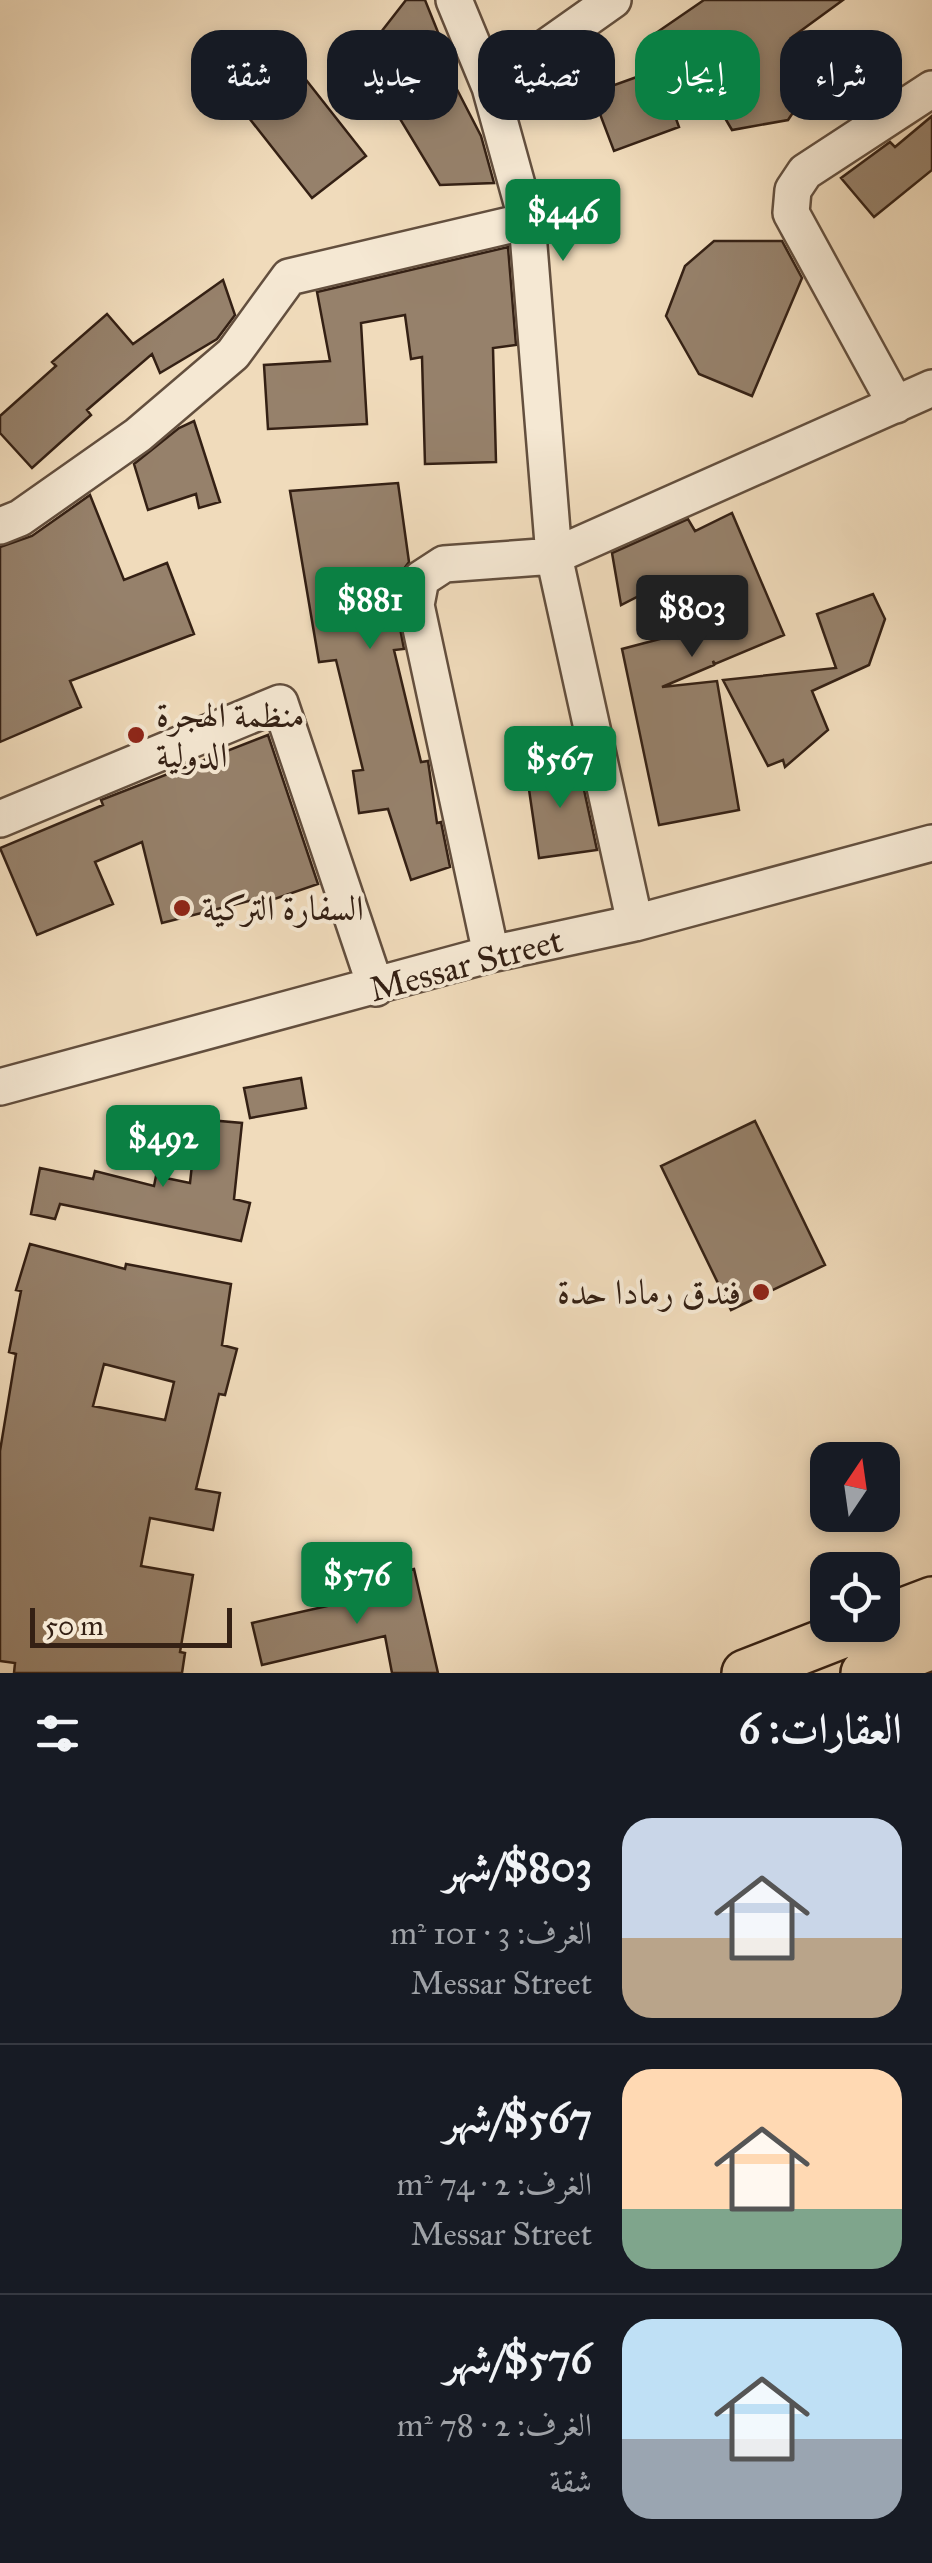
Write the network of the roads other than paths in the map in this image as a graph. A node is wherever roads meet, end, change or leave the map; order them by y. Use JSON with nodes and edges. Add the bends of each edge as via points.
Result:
{"nodes":[{"id":1,"x":454,"y":0,"type":"edge"},
{"id":2,"x":613,"y":0,"type":"edge"},
{"id":3,"x":571,"y":30,"type":"edge"},
{"id":4,"x":478,"y":58,"type":"edge"},
{"id":5,"x":932,"y":89,"type":"edge"},
{"id":6,"x":499,"y":120,"type":"edge"},
{"id":7,"x":527,"y":221,"type":"junction"},
{"id":8,"x":932,"y":388,"type":"edge"},
{"id":9,"x":896,"y":405,"type":"junction"},
{"id":10,"x":0,"y":526,"type":"edge"},
{"id":11,"x":554,"y":556,"type":"junction"},
{"id":12,"x":0,"y":819,"type":"edge"},
{"id":13,"x":932,"y":843,"type":"edge"},
{"id":14,"x":635,"y":923,"type":"junction"},
{"id":15,"x":491,"y":954,"type":"junction"},
{"id":16,"x":376,"y":988,"type":"junction"},
{"id":17,"x":0,"y":1087,"type":"edge"},
{"id":18,"x":932,"y":1600,"type":"edge"},
{"id":19,"x":900,"y":1613,"type":"edge"},
{"id":20,"x":824,"y":1642,"type":"edge"},
{"id":21,"x":932,"y":1646,"type":"edge"},
{"id":22,"x":745,"y":1673,"type":"edge"},
{"id":23,"x":864,"y":1673,"type":"edge"}],
"edges":[{"from":1,"to":4,"type":"street"},
{"from":2,"to":3,"type":"street"},
{"from":5,"to":9,"type":"street","via":[[805,172],[793,190],[791,213]]},
{"from":6,"to":7,"type":"street"},
{"from":7,"to":10,"type":"street","via":[[289,276],[233,354],[138,435]]},
{"from":7,"to":11,"type":"street"},
{"from":8,"to":9,"type":"street"},
{"from":9,"to":11,"type":"street"},
{"from":11,"to":14,"type":"street"},
{"from":11,"to":15,"type":"street","via":[[444,564],[421,579],[416,605]]},
{"from":12,"to":16,"type":"street","via":[[280,703]]},
{"from":13,"to":14,"type":"street","name":"Messar Street"},
{"from":14,"to":15,"type":"street","name":"Messar Street"},
{"from":15,"to":16,"type":"street","name":"Messar Street"},
{"from":16,"to":17,"type":"street","name":"Messar Street"},
{"from":18,"to":19,"type":"main road"},
{"from":20,"to":22,"type":"main road"},
{"from":21,"to":23,"type":"main road"}]}
